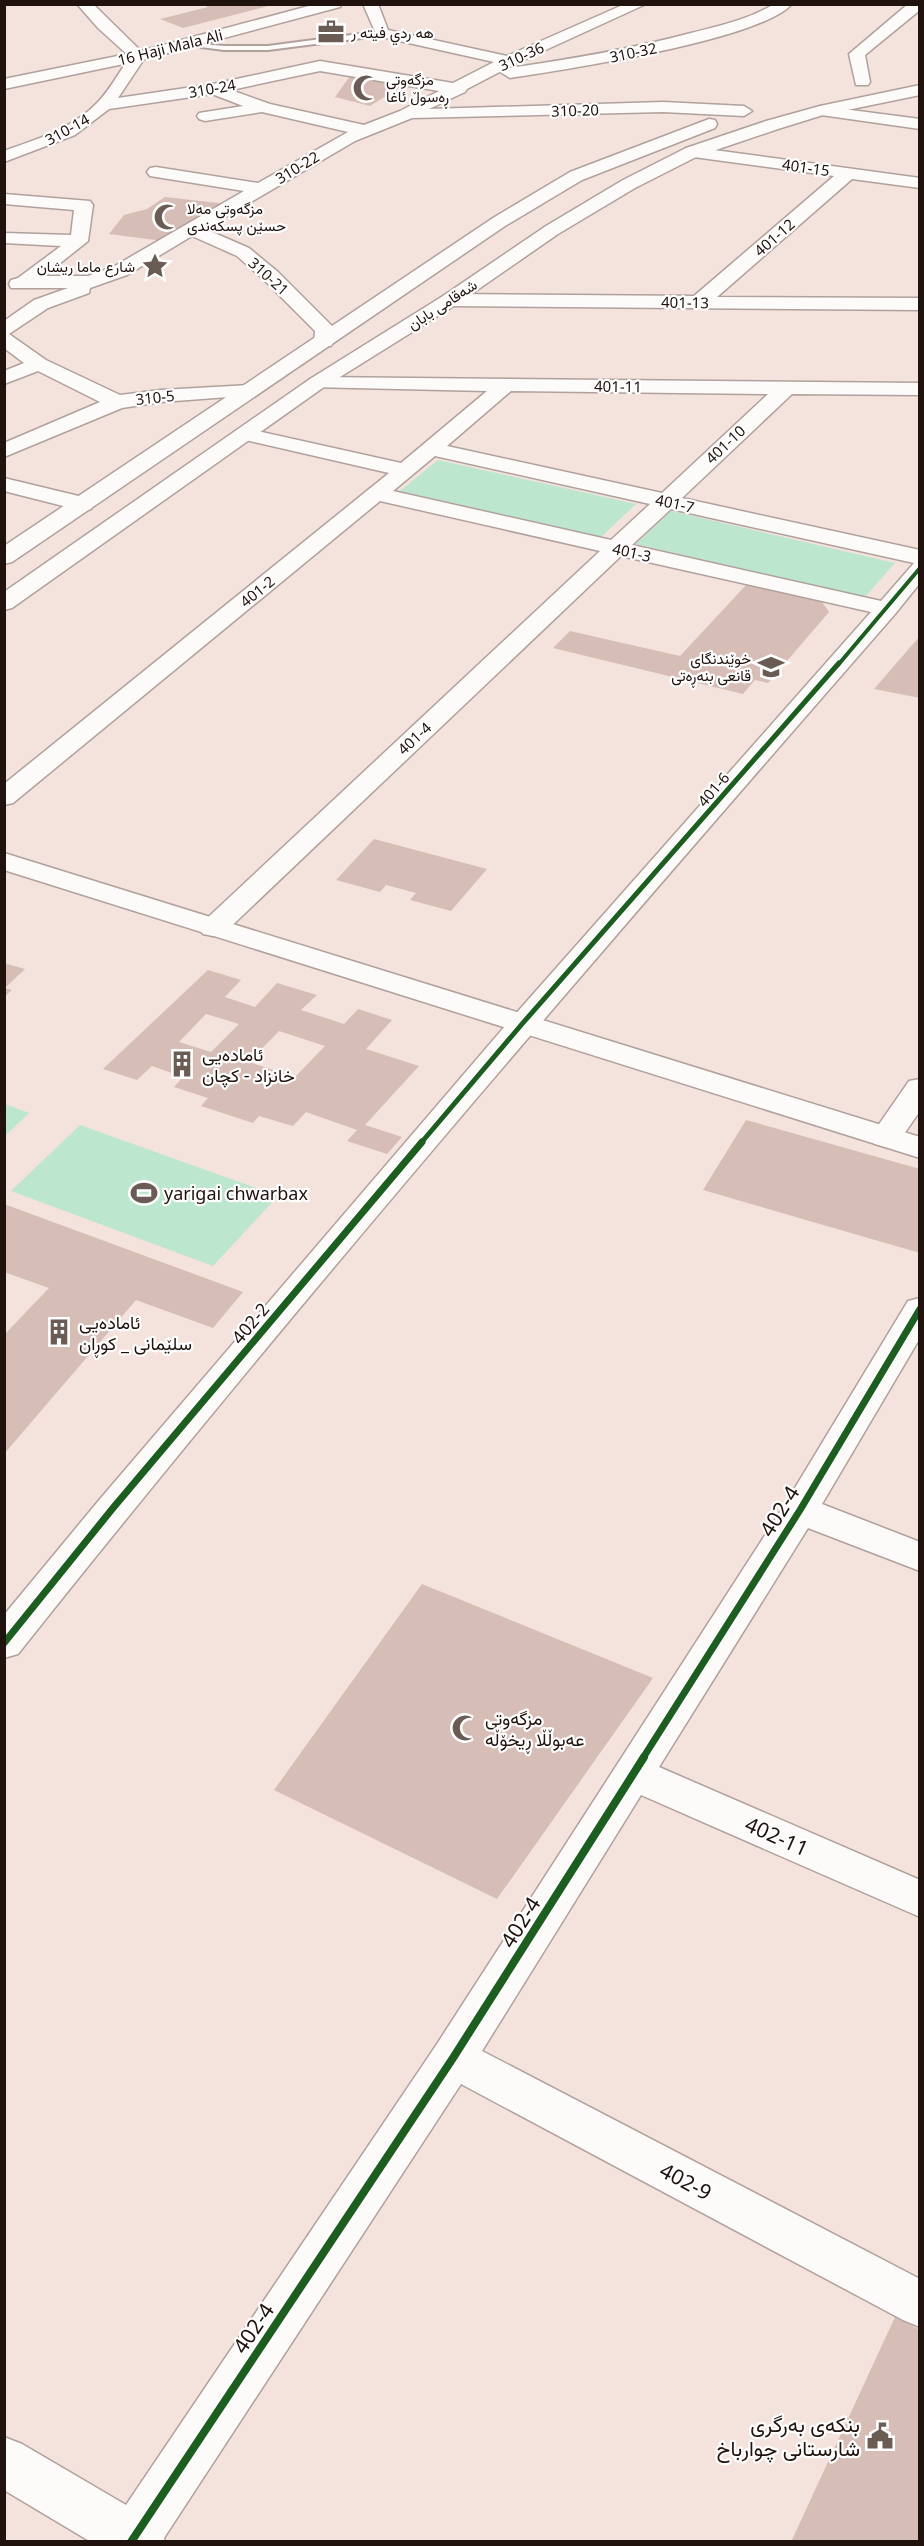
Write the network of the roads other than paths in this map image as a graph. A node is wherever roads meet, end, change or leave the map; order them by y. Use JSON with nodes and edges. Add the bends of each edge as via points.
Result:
{"nodes":[{"id":1,"x":84,"y":4,"type":"edge"},
{"id":2,"x":334,"y":4,"type":"edge"},
{"id":3,"x":370,"y":4,"type":"edge"},
{"id":4,"x":602,"y":4,"type":"edge"},
{"id":5,"x":639,"y":4,"type":"edge"},
{"id":6,"x":785,"y":4,"type":"edge"},
{"id":7,"x":918,"y":4,"type":"edge"},
{"id":8,"x":554,"y":24,"type":"dead end"},
{"id":9,"x":574,"y":32,"type":"junction"},
{"id":10,"x":382,"y":33,"type":"junction"},
{"id":11,"x":182,"y":44,"type":"junction"},
{"id":12,"x":498,"y":45,"type":"dead end"},
{"id":13,"x":629,"y":53,"type":"junction"},
{"id":14,"x":476,"y":54,"type":"junction"},
{"id":15,"x":138,"y":56,"type":"junction"},
{"id":16,"x":509,"y":61,"type":"junction"},
{"id":17,"x":475,"y":79,"type":"junction"},
{"id":18,"x":4,"y":84,"type":"edge"},
{"id":19,"x":840,"y":87,"type":"dead end"},
{"id":20,"x":213,"y":89,"type":"junction"},
{"id":21,"x":459,"y":89,"type":"junction"},
{"id":22,"x":920,"y":90,"type":"edge"},
{"id":23,"x":104,"y":105,"type":"junction"},
{"id":24,"x":765,"y":106,"type":"dead end"},
{"id":25,"x":265,"y":108,"type":"junction"},
{"id":26,"x":744,"y":111,"type":"junction"},
{"id":27,"x":820,"y":111,"type":"junction"},
{"id":28,"x":406,"y":114,"type":"junction"},
{"id":29,"x":205,"y":116,"type":"dead end"},
{"id":30,"x":920,"y":124,"type":"edge"},
{"id":31,"x":363,"y":130,"type":"junction"},
{"id":32,"x":692,"y":152,"type":"junction"},
{"id":33,"x":4,"y":157,"type":"edge"},
{"id":34,"x":156,"y":172,"type":"dead end"},
{"id":35,"x":848,"y":173,"type":"junction"},
{"id":36,"x":920,"y":183,"type":"edge"},
{"id":37,"x":261,"y":189,"type":"junction"},
{"id":38,"x":4,"y":199,"type":"edge"},
{"id":39,"x":193,"y":230,"type":"junction"},
{"id":40,"x":4,"y":238,"type":"edge"},
{"id":41,"x":80,"y":241,"type":"junction"},
{"id":42,"x":120,"y":271,"type":"junction"},
{"id":43,"x":26,"y":282,"type":"junction"},
{"id":44,"x":4,"y":286,"type":"edge"},
{"id":45,"x":450,"y":300,"type":"junction"},
{"id":46,"x":699,"y":302,"type":"junction"},
{"id":47,"x":917,"y":302,"type":"edge"},
{"id":48,"x":4,"y":330,"type":"edge"},
{"id":49,"x":4,"y":339,"type":"edge"},
{"id":50,"x":324,"y":342,"type":"junction"},
{"id":51,"x":39,"y":364,"type":"junction"},
{"id":52,"x":4,"y":378,"type":"edge"},
{"id":53,"x":317,"y":383,"type":"junction"},
{"id":54,"x":507,"y":384,"type":"junction"},
{"id":55,"x":787,"y":387,"type":"junction"},
{"id":56,"x":920,"y":389,"type":"edge"},
{"id":57,"x":249,"y":391,"type":"junction"},
{"id":58,"x":117,"y":402,"type":"junction"},
{"id":59,"x":244,"y":434,"type":"junction"},
{"id":60,"x":431,"y":449,"type":"junction"},
{"id":61,"x":4,"y":451,"type":"edge"},
{"id":62,"x":405,"y":470,"type":"junction"},
{"id":63,"x":4,"y":484,"type":"edge"},
{"id":64,"x":376,"y":494,"type":"junction"},
{"id":65,"x":664,"y":501,"type":"junction"},
{"id":66,"x":83,"y":504,"type":"junction"},
{"id":67,"x":615,"y":548,"type":"junction"},
{"id":68,"x":4,"y":557,"type":"edge"},
{"id":69,"x":920,"y":557,"type":"edge"},
{"id":70,"x":920,"y":568,"type":"edge"},
{"id":71,"x":901,"y":602,"type":"edge"},
{"id":72,"x":4,"y":603,"type":"edge"},
{"id":73,"x":4,"y":797,"type":"edge"},
{"id":74,"x":4,"y":861,"type":"edge"},
{"id":75,"x":213,"y":928,"type":"junction"},
{"id":76,"x":522,"y":1024,"type":"junction"},
{"id":77,"x":920,"y":1088,"type":"edge"},
{"id":78,"x":886,"y":1137,"type":"junction"},
{"id":79,"x":920,"y":1148,"type":"edge"},
{"id":80,"x":920,"y":1309,"type":"edge"},
{"id":81,"x":800,"y":1510,"type":"junction"},
{"id":82,"x":920,"y":1557,"type":"edge"},
{"id":83,"x":8,"y":1633,"type":"edge"},
{"id":84,"x":634,"y":1774,"type":"junction"},
{"id":85,"x":920,"y":1899,"type":"edge"},
{"id":86,"x":453,"y":2058,"type":"junction"},
{"id":87,"x":920,"y":2304,"type":"edge"},
{"id":88,"x":4,"y":2462,"type":"edge"},
{"id":89,"x":135,"y":2540,"type":"edge"}],
"edges":[{"from":1,"to":15,"type":"street"},
{"from":2,"to":11,"type":"street","name":"16 Haji Mala Ali"},
{"from":3,"to":10,"type":"street"},
{"from":4,"to":8,"type":"street"},
{"from":5,"to":9,"type":"street","name":"310-36"},
{"from":6,"to":13,"type":"street","name":"310-32","via":[[719,31]]},
{"from":7,"to":19,"type":"street","via":[[857,54],[869,80]]},
{"from":9,"to":13,"type":"street"},
{"from":9,"to":16,"type":"street","name":"310-36"},
{"from":10,"to":11,"type":"lane","via":[[268,48]]},
{"from":10,"to":14,"type":"street"},
{"from":11,"to":15,"type":"street","name":"16 Haji Mala Ali"},
{"from":12,"to":14,"type":"street"},
{"from":13,"to":17,"type":"street","name":"310-32"},
{"from":14,"to":16,"type":"street"},
{"from":15,"to":18,"type":"street","name":"16 Haji Mala Ali"},
{"from":15,"to":23,"type":"street","name":"310-14"},
{"from":16,"to":17,"type":"street","name":"310-36"},
{"from":17,"to":21,"type":"street","name":"310-36"},
{"from":20,"to":21,"type":"street","name":"310-24","via":[[320,66]]},
{"from":20,"to":23,"type":"street","name":"310-24"},
{"from":20,"to":25,"type":"street"},
{"from":21,"to":28,"type":"street","name":"310-36"},
{"from":22,"to":27,"type":"street","name":"شەقامی بابان"},
{"from":23,"to":33,"type":"street","name":"310-14","via":[[66,133]]},
{"from":24,"to":26,"type":"street","name":"شەقامی بابان"},
{"from":25,"to":29,"type":"street"},
{"from":25,"to":31,"type":"street"},
{"from":26,"to":28,"type":"street","name":"310-20","via":[[663,107]]},
{"from":26,"to":50,"type":"street","name":"شەقامی بابان","via":[[576,176],[499,222]]},
{"from":27,"to":30,"type":"street"},
{"from":27,"to":32,"type":"street","name":"شەقامی بابان"},
{"from":28,"to":31,"type":"street","name":"310-22"},
{"from":31,"to":37,"type":"street","name":"310-22"},
{"from":32,"to":35,"type":"street","name":"401-15"},
{"from":32,"to":45,"type":"street","name":"شەقامی بابان","via":[[552,230]]},
{"from":34,"to":37,"type":"street"},
{"from":35,"to":36,"type":"street","name":"401-15"},
{"from":35,"to":46,"type":"street","name":"401-12"},
{"from":37,"to":39,"type":"street","name":"310-22"},
{"from":38,"to":41,"type":"street","via":[[84,205]]},
{"from":39,"to":42,"type":"street","name":"310-22"},
{"from":39,"to":50,"type":"street","name":"310-21","via":[[243,252],[326,330]]},
{"from":40,"to":41,"type":"street"},
{"from":41,"to":43,"type":"street"},
{"from":42,"to":43,"type":"street","name":"310-22","via":[[90,282]]},
{"from":42,"to":48,"type":"street","via":[[73,294],[41,304]]},
{"from":43,"to":44,"type":"street","name":"310-22"},
{"from":45,"to":46,"type":"street","name":"401-13"},
{"from":45,"to":53,"type":"street","name":"شەقامی بابان"},
{"from":46,"to":47,"type":"street","name":"401-13"},
{"from":49,"to":51,"type":"street","name":"310-5"},
{"from":50,"to":57,"type":"street","name":"شەقامی بابان"},
{"from":51,"to":52,"type":"street"},
{"from":51,"to":58,"type":"street","name":"310-5"},
{"from":53,"to":54,"type":"street","name":"401-11"},
{"from":53,"to":59,"type":"street","name":"شەقامی بابان"},
{"from":54,"to":55,"type":"street","name":"401-11"},
{"from":54,"to":60,"type":"street","name":"401-2"},
{"from":55,"to":56,"type":"street","name":"401-11"},
{"from":55,"to":65,"type":"street","name":"401-10"},
{"from":57,"to":58,"type":"street","name":"310-5"},
{"from":57,"to":66,"type":"street","name":"شەقامی بابان"},
{"from":58,"to":61,"type":"street"},
{"from":59,"to":62,"type":"street"},
{"from":59,"to":72,"type":"street","name":"شەقامی بابان"},
{"from":60,"to":62,"type":"street","name":"401-2"},
{"from":60,"to":65,"type":"street","name":"401-7"},
{"from":62,"to":64,"type":"street","name":"401-2"},
{"from":63,"to":66,"type":"street"},
{"from":64,"to":67,"type":"street","name":"401-3"},
{"from":64,"to":73,"type":"street","name":"401-2"},
{"from":65,"to":67,"type":"street","name":"401-10"},
{"from":65,"to":69,"type":"street","name":"401-7"},
{"from":66,"to":68,"type":"street","name":"شەقامی بابان"},
{"from":67,"to":71,"type":"street","name":"401-3"},
{"from":67,"to":75,"type":"street","name":"401-4"},
{"from":70,"to":71,"type":"street","name":"401-6"},
{"from":71,"to":76,"type":"street","name":"401-6"},
{"from":74,"to":75,"type":"street"},
{"from":75,"to":76,"type":"street"},
{"from":76,"to":78,"type":"street"},
{"from":76,"to":83,"type":"street","name":"402-2"},
{"from":77,"to":78,"type":"street"},
{"from":78,"to":79,"type":"street"},
{"from":80,"to":81,"type":"street","name":"402-4"},
{"from":81,"to":82,"type":"street"},
{"from":81,"to":84,"type":"street","name":"402-4"},
{"from":84,"to":85,"type":"street","name":"402-11"},
{"from":84,"to":86,"type":"street","name":"402-4"},
{"from":86,"to":87,"type":"street","name":"402-9"},
{"from":86,"to":89,"type":"street","name":"402-4"},
{"from":88,"to":89,"type":"street"}]}
